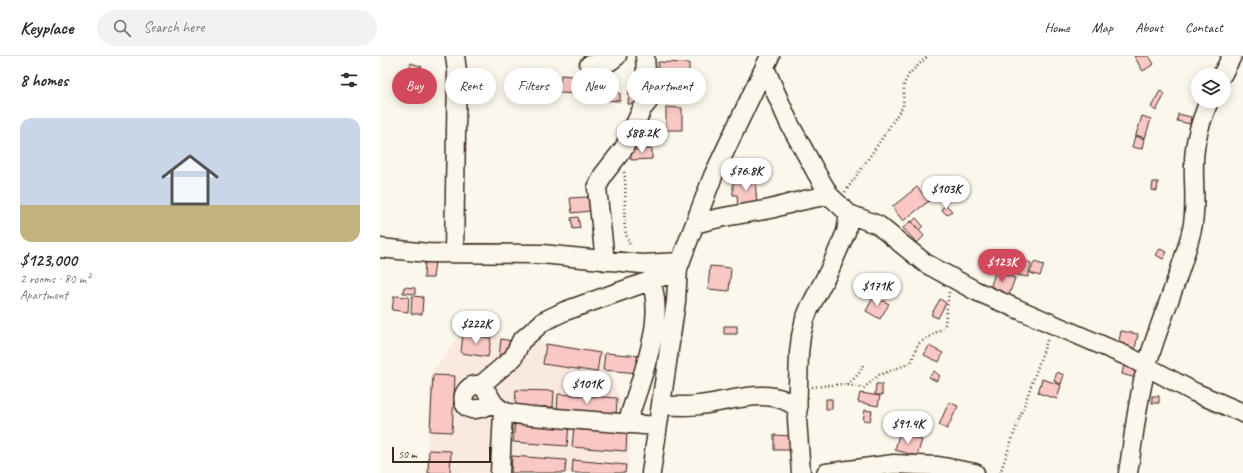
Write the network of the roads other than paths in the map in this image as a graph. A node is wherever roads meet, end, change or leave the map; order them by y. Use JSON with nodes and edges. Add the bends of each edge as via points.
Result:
{"nodes":[{"id":1,"x":456,"y":56,"type":"edge"},
{"id":2,"x":617,"y":56,"type":"edge"},
{"id":3,"x":645,"y":56,"type":"edge"},
{"id":4,"x":1232,"y":56,"type":"edge"},
{"id":5,"x":768,"y":62,"type":"edge"},
{"id":6,"x":589,"y":65,"type":"dead end"},
{"id":7,"x":1226,"y":68,"type":"edge"},
{"id":8,"x":1207,"y":108,"type":"edge"},
{"id":9,"x":838,"y":204,"type":"junction"},
{"id":10,"x":695,"y":224,"type":"junction"},
{"id":11,"x":380,"y":248,"type":"edge"},
{"id":12,"x":454,"y":253,"type":"junction"},
{"id":13,"x":605,"y":261,"type":"junction"},
{"id":14,"x":679,"y":267,"type":"junction"},
{"id":15,"x":646,"y":272,"type":"junction"},
{"id":16,"x":1147,"y":366,"type":"junction"},
{"id":17,"x":481,"y":385,"type":"junction"},
{"id":18,"x":662,"y":405,"type":"junction"},
{"id":19,"x":498,"y":406,"type":"junction"},
{"id":20,"x":798,"y":409,"type":"junction"},
{"id":21,"x":1243,"y":413,"type":"edge"},
{"id":22,"x":627,"y":424,"type":"junction"},
{"id":23,"x":657,"y":426,"type":"junction"},
{"id":24,"x":500,"y":473,"type":"edge"},
{"id":25,"x":651,"y":473,"type":"edge"},
{"id":26,"x":801,"y":473,"type":"edge"},
{"id":27,"x":826,"y":473,"type":"edge"},
{"id":28,"x":975,"y":473,"type":"edge"},
{"id":29,"x":1128,"y":473,"type":"edge"}],
"edges":[{"from":1,"to":12,"type":"street"},
{"from":2,"to":6,"type":"street","via":[[609,62]]},
{"from":3,"to":13,"type":"street","via":[[648,102],[642,109],[621,154],[603,175],[597,188]]},
{"from":4,"to":7,"type":"street"},
{"from":5,"to":9,"type":"street","via":[[789,123]]},
{"from":5,"to":10,"type":"street","via":[[713,176]]},
{"from":8,"to":16,"type":"street","via":[[1196,138],[1193,227],[1180,274]]},
{"from":9,"to":10,"type":"street","via":[[811,198]]},
{"from":9,"to":16,"type":"street","via":[[878,225],[909,250],[951,278]]},
{"from":9,"to":20,"type":"street","via":[[846,232],[805,319],[799,353]]},
{"from":10,"to":14,"type":"street"},
{"from":11,"to":12,"type":"street"},
{"from":12,"to":13,"type":"street","via":[[542,254]]},
{"from":13,"to":15,"type":"street"},
{"from":14,"to":15,"type":"street"},
{"from":14,"to":18,"type":"street"},
{"from":15,"to":17,"type":"street","via":[[544,321],[521,341],[513,358]]},
{"from":15,"to":22,"type":"street","via":[[654,287],[656,305],[651,348]]},
{"from":16,"to":21,"type":"street","via":[[1194,392]]},
{"from":16,"to":29,"type":"street"},
{"from":17,"to":19,"type":"street"},
{"from":17,"to":19,"type":"street","via":[[471,386],[466,390],[463,398],[465,405],[470,410]]},
{"from":18,"to":20,"type":"street","via":[[698,406],[766,396],[776,397]]},
{"from":18,"to":23,"type":"street"},
{"from":19,"to":22,"type":"street","via":[[531,416]]},
{"from":19,"to":24,"type":"street"},
{"from":20,"to":26,"type":"street"},
{"from":22,"to":23,"type":"street"},
{"from":23,"to":25,"type":"street"},
{"from":27,"to":28,"type":"street","via":[[894,464],[938,466]]}]}
